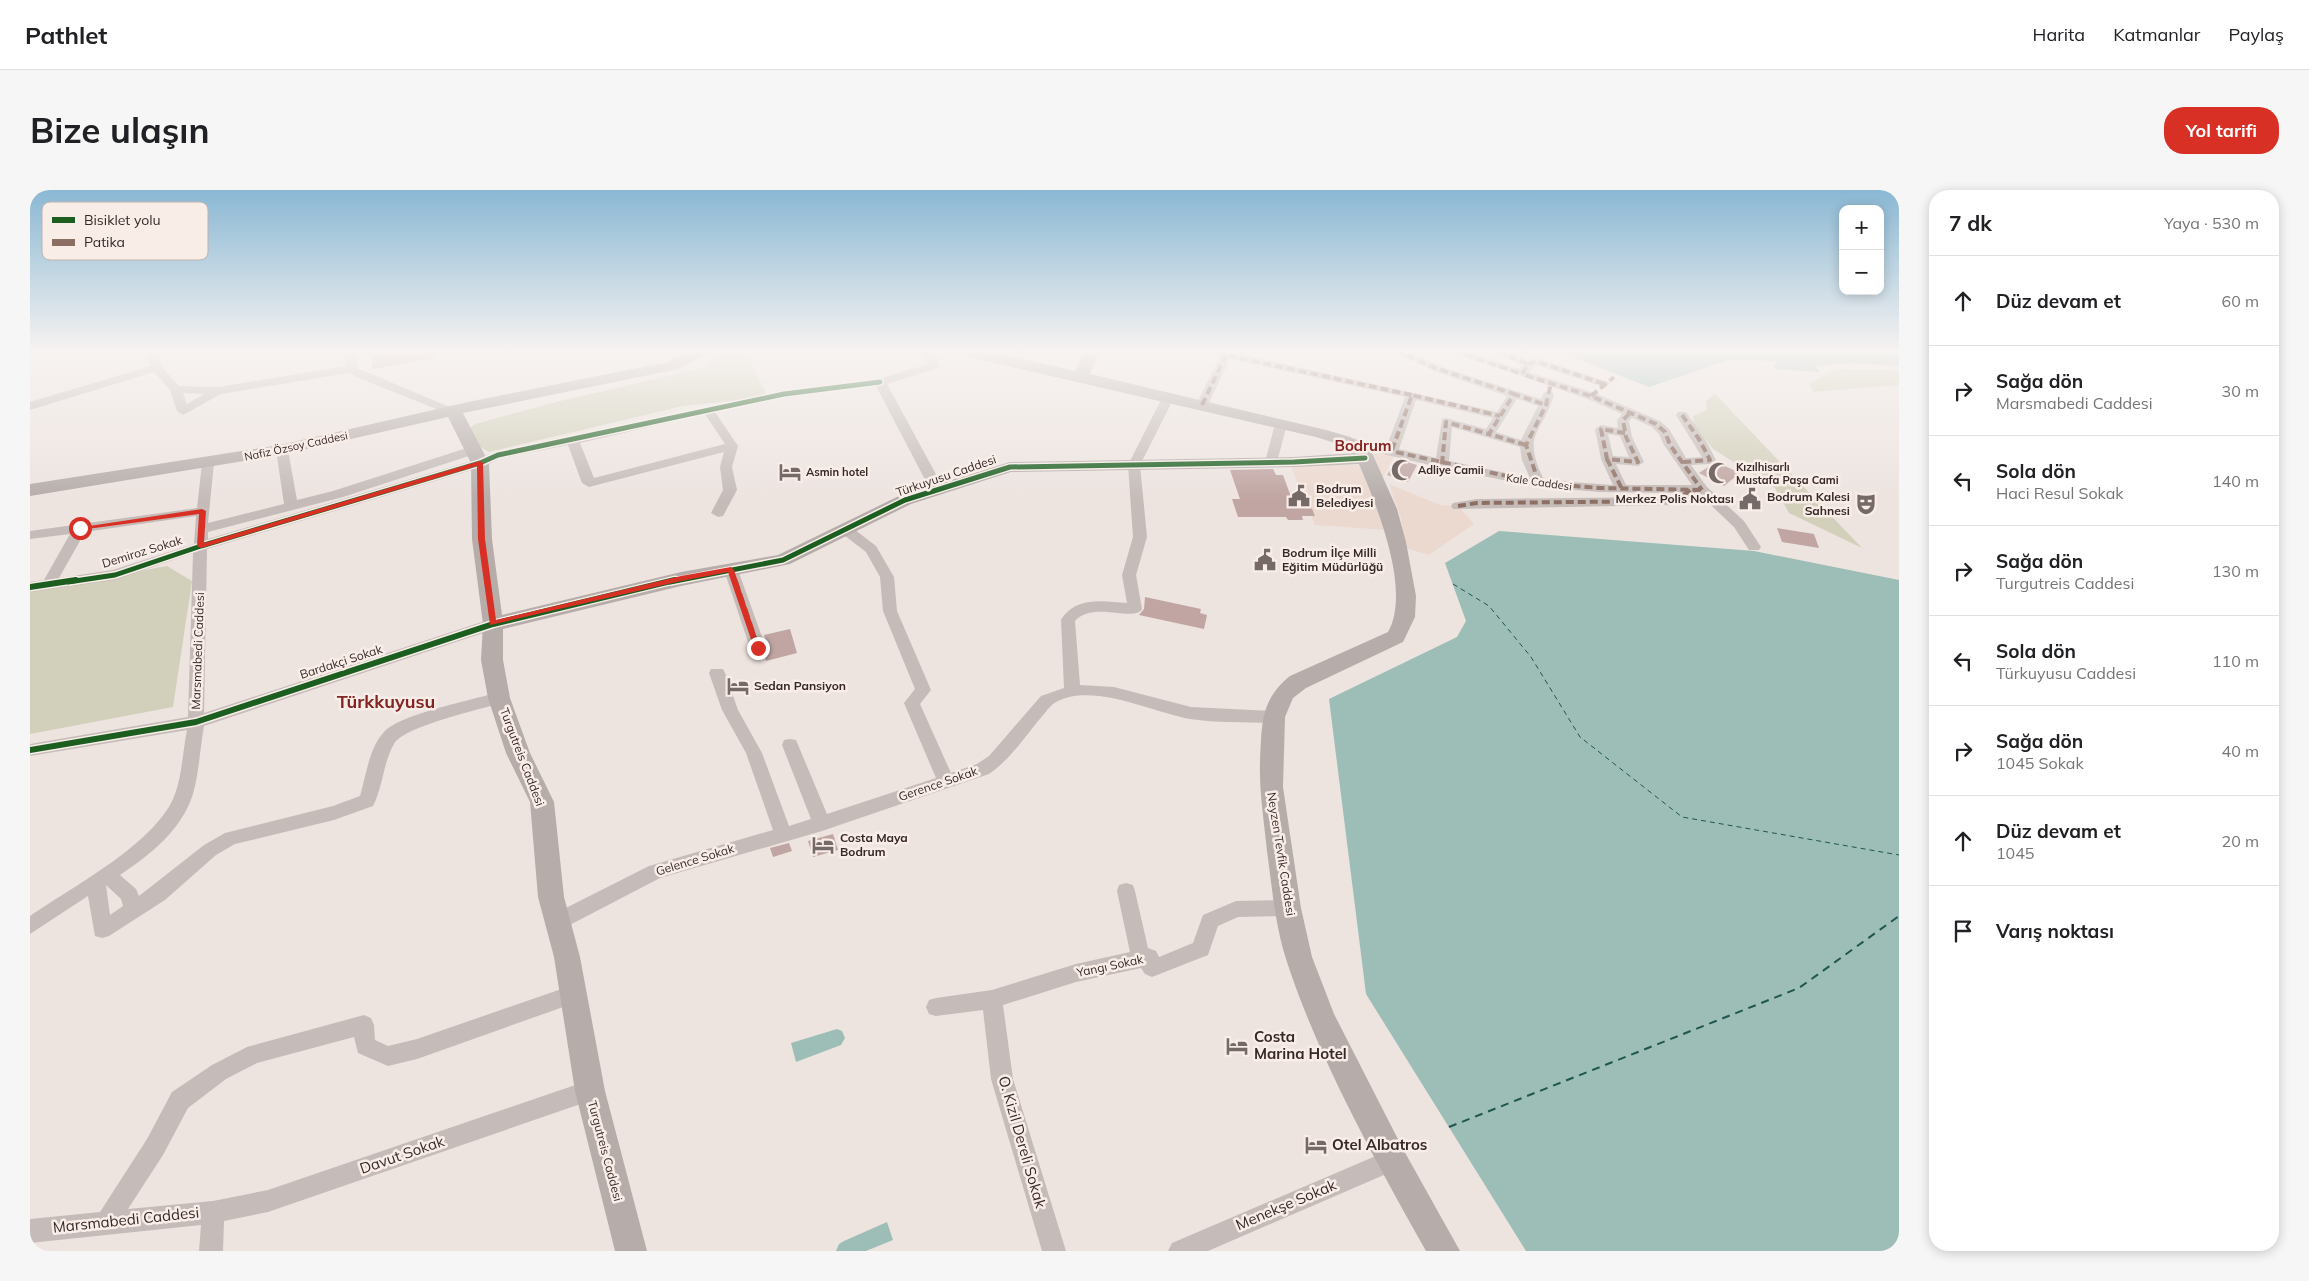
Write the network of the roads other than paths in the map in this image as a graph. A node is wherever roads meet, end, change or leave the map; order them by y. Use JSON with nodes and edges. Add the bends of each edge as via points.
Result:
{"nodes":[{"id":1,"x":48,"y":401,"type":"edge"},
{"id":2,"x":180,"y":401,"type":"edge"},
{"id":3,"x":201,"y":401,"type":"edge"},
{"id":4,"x":426,"y":401,"type":"edge"},
{"id":5,"x":504,"y":401,"type":"edge"},
{"id":6,"x":758,"y":401,"type":"edge"},
{"id":7,"x":890,"y":401,"type":"edge"},
{"id":8,"x":1167,"y":401,"type":"edge"},
{"id":9,"x":1180,"y":401,"type":"edge"},
{"id":10,"x":1204,"y":401,"type":"edge"},
{"id":11,"x":1410,"y":401,"type":"edge"},
{"id":12,"x":1436,"y":401,"type":"edge"},
{"id":13,"x":1510,"y":401,"type":"edge"},
{"id":14,"x":1533,"y":401,"type":"edge"},
{"id":15,"x":1547,"y":401,"type":"edge"},
{"id":16,"x":1602,"y":401,"type":"edge"},
{"id":17,"x":1451,"y":404,"type":"junction"},
{"id":18,"x":1202,"y":405,"type":"junction"},
{"id":19,"x":1546,"y":405,"type":"junction"},
{"id":20,"x":30,"y":406,"type":"edge"},
{"id":21,"x":708,"y":410,"type":"junction"},
{"id":22,"x":453,"y":411,"type":"junction"},
{"id":23,"x":1630,"y":412,"type":"junction"},
{"id":24,"x":1500,"y":416,"type":"junction"},
{"id":25,"x":1682,"y":416,"type":"dead end"},
{"id":26,"x":1446,"y":422,"type":"junction"},
{"id":27,"x":1281,"y":424,"type":"junction"},
{"id":28,"x":1625,"y":433,"type":"junction"},
{"id":29,"x":1489,"y":434,"type":"junction"},
{"id":30,"x":573,"y":441,"type":"junction"},
{"id":31,"x":1349,"y":442,"type":"junction"},
{"id":32,"x":1526,"y":445,"type":"junction"},
{"id":33,"x":732,"y":446,"type":"junction"},
{"id":34,"x":282,"y":450,"type":"junction"},
{"id":35,"x":1392,"y":450,"type":"junction"},
{"id":36,"x":477,"y":457,"type":"junction"},
{"id":37,"x":1366,"y":458,"type":"junction"},
{"id":38,"x":1607,"y":459,"type":"junction"},
{"id":39,"x":1271,"y":462,"type":"junction"},
{"id":40,"x":1683,"y":462,"type":"junction"},
{"id":41,"x":208,"y":463,"type":"junction"},
{"id":42,"x":1442,"y":464,"type":"junction"},
{"id":43,"x":1134,"y":465,"type":"junction"},
{"id":44,"x":1539,"y":483,"type":"junction"},
{"id":45,"x":936,"y":489,"type":"junction"},
{"id":46,"x":1622,"y":489,"type":"junction"},
{"id":47,"x":30,"y":490,"type":"edge"},
{"id":48,"x":1697,"y":490,"type":"junction"},
{"id":49,"x":1458,"y":506,"type":"dead end"},
{"id":50,"x":291,"y":507,"type":"junction"},
{"id":51,"x":202,"y":511,"type":"junction"},
{"id":52,"x":718,"y":513,"type":"dead end"},
{"id":53,"x":80,"y":528,"type":"junction"},
{"id":54,"x":845,"y":529,"type":"junction"},
{"id":55,"x":30,"y":534,"type":"edge"},
{"id":56,"x":201,"y":538,"type":"junction"},
{"id":57,"x":1754,"y":547,"type":"dead end"},
{"id":58,"x":731,"y":570,"type":"junction"},
{"id":59,"x":50,"y":584,"type":"junction"},
{"id":60,"x":30,"y":587,"type":"edge"},
{"id":61,"x":493,"y":624,"type":"junction"},
{"id":62,"x":758,"y":648,"type":"dead end"},
{"id":63,"x":717,"y":673,"type":"dead end"},
{"id":64,"x":1072,"y":690,"type":"junction"},
{"id":65,"x":499,"y":698,"type":"junction"},
{"id":66,"x":1274,"y":717,"type":"junction"},
{"id":67,"x":196,"y":722,"type":"junction"},
{"id":68,"x":790,"y":745,"type":"dead end"},
{"id":69,"x":30,"y":750,"type":"edge"},
{"id":70,"x":946,"y":781,"type":"junction"},
{"id":71,"x":822,"y":824,"type":"junction"},
{"id":72,"x":783,"y":834,"type":"junction"},
{"id":73,"x":101,"y":878,"type":"junction"},
{"id":74,"x":1126,"y":891,"type":"dead end"},
{"id":75,"x":1288,"y":908,"type":"junction"},
{"id":76,"x":134,"y":910,"type":"junction"},
{"id":77,"x":557,"y":922,"type":"junction"},
{"id":78,"x":30,"y":926,"type":"edge"},
{"id":79,"x":1141,"y":959,"type":"junction"},
{"id":80,"x":573,"y":994,"type":"junction"},
{"id":81,"x":992,"y":999,"type":"junction"},
{"id":82,"x":936,"y":1007,"type":"dead end"},
{"id":83,"x":590,"y":1091,"type":"junction"},
{"id":84,"x":1392,"y":1160,"type":"junction"},
{"id":85,"x":213,"y":1212,"type":"junction"},
{"id":86,"x":107,"y":1222,"type":"junction"},
{"id":87,"x":30,"y":1231,"type":"edge"},
{"id":88,"x":211,"y":1251,"type":"edge"},
{"id":89,"x":631,"y":1251,"type":"edge"},
{"id":90,"x":1054,"y":1251,"type":"edge"},
{"id":91,"x":1180,"y":1251,"type":"edge"},
{"id":92,"x":1444,"y":1251,"type":"edge"}],
"edges":[{"from":1,"to":20,"type":"street"},
{"from":2,"to":3,"type":"street","via":[[183,410]]},
{"from":4,"to":22,"type":"street"},
{"from":5,"to":22,"type":"main road","name":"Nafiz Özsoy Caddesi"},
{"from":6,"to":21,"type":"street"},
{"from":7,"to":45,"type":"street"},
{"from":8,"to":43,"type":"street"},
{"from":9,"to":18,"type":"main road"},
{"from":10,"to":18,"type":"street"},
{"from":11,"to":35,"type":"street"},
{"from":12,"to":17,"type":"street"},
{"from":13,"to":24,"type":"street"},
{"from":14,"to":19,"type":"street"},
{"from":15,"to":19,"type":"street"},
{"from":16,"to":23,"type":"street"},
{"from":17,"to":24,"type":"street"},
{"from":17,"to":26,"type":"street"},
{"from":18,"to":27,"type":"main road"},
{"from":19,"to":32,"type":"street"},
{"from":21,"to":30,"type":"street"},
{"from":21,"to":33,"type":"street"},
{"from":22,"to":34,"type":"main road","name":"Nafiz Özsoy Caddesi"},
{"from":22,"to":36,"type":"main road","name":"Turgutreis Caddesi"},
{"from":23,"to":28,"type":"street","via":[[1623,420]]},
{"from":23,"to":40,"type":"street","via":[[1665,432]]},
{"from":24,"to":29,"type":"street"},
{"from":25,"to":40,"type":"street","via":[[1710,460]]},
{"from":26,"to":29,"type":"street"},
{"from":26,"to":42,"type":"street"},
{"from":27,"to":31,"type":"main road"},
{"from":27,"to":39,"type":"street"},
{"from":28,"to":38,"type":"street","via":[[1601,430]]},
{"from":28,"to":38,"type":"street","via":[[1638,462]]},
{"from":29,"to":32,"type":"street"},
{"from":30,"to":33,"type":"street","via":[[589,483]]},
{"from":30,"to":36,"type":"street"},
{"from":31,"to":35,"type":"street","name":"Kale Caddesi"},
{"from":31,"to":37,"type":"main road","via":[[1360,448]]},
{"from":32,"to":44,"type":"street"},
{"from":33,"to":52,"type":"street","via":[[726,467],[730,490]]},
{"from":34,"to":41,"type":"main road","name":"Nafiz Özsoy Caddesi"},
{"from":34,"to":50,"type":"street"},
{"from":35,"to":42,"type":"street","name":"Kale Caddesi"},
{"from":36,"to":50,"type":"street"},
{"from":36,"to":56,"type":"street"},
{"from":36,"to":61,"type":"main road","name":"Turgutreis Caddesi","via":[[482,539]]},
{"from":37,"to":39,"type":"main road","name":"Türkuyusu Caddesi"},
{"from":37,"to":66,"type":"main road","name":"Neyzen Tevfik Caddesi","via":[[1386,498],[1397,540],[1408,608],[1403,626],[1396,636],[1298,682],[1284,693]]},
{"from":38,"to":46,"type":"street"},
{"from":39,"to":43,"type":"main road","name":"Türkuyusu Caddesi"},
{"from":40,"to":48,"type":"street"},
{"from":41,"to":47,"type":"main road","name":"Nafiz Özsoy Caddesi"},
{"from":41,"to":51,"type":"street","name":"Marsmabedi Caddesi"},
{"from":42,"to":44,"type":"street","name":"Kale Caddesi"},
{"from":43,"to":45,"type":"main road","name":"Türkuyusu Caddesi","via":[[1010,467]]},
{"from":43,"to":64,"type":"street","via":[[1140,537],[1129,574],[1135,610],[1084,606],[1070,616]]},
{"from":44,"to":46,"type":"street","name":"Kale Caddesi"},
{"from":45,"to":54,"type":"main road","name":"Türkuyusu Caddesi"},
{"from":46,"to":48,"type":"street","name":"Kale Caddesi"},
{"from":48,"to":49,"type":"street","via":[[1675,501],[1477,503]]},
{"from":48,"to":57,"type":"street","via":[[1739,524]]},
{"from":50,"to":56,"type":"street"},
{"from":51,"to":53,"type":"street"},
{"from":51,"to":56,"type":"street","name":"Marsmabedi Caddesi"},
{"from":53,"to":55,"type":"street"},
{"from":53,"to":59,"type":"street"},
{"from":54,"to":58,"type":"main road","name":"Türkuyusu Caddesi","via":[[783,560]]},
{"from":54,"to":70,"type":"street","via":[[871,549],[887,576],[890,611],[923,690],[912,703]]},
{"from":56,"to":59,"type":"street","name":"Demiroz Sokak","via":[[115,575]]},
{"from":56,"to":67,"type":"street","name":"Marsmabedi Caddesi"},
{"from":58,"to":61,"type":"main road","name":"Türkuyusu Caddesi"},
{"from":58,"to":62,"type":"street"},
{"from":59,"to":60,"type":"street","name":"Demiroz Sokak"},
{"from":61,"to":65,"type":"main road","name":"Turgutreis Caddesi","via":[[492,660]]},
{"from":61,"to":67,"type":"street","name":"Bardakçi Sokak"},
{"from":63,"to":72,"type":"street","via":[[730,710],[754,753]]},
{"from":64,"to":66,"type":"street","name":"Gerence Sokak","via":[[1121,693],[1182,711]]},
{"from":64,"to":70,"type":"street","name":"Gerence Sokak","via":[[1047,700],[995,760],[983,769]]},
{"from":65,"to":76,"type":"street","via":[[417,722],[390,735],[367,801],[231,838],[210,850]]},
{"from":65,"to":77,"type":"main road","name":"Turgutreis Caddesi","via":[[518,753],[542,802],[550,897]]},
{"from":66,"to":75,"type":"main road","name":"Neyzen Tevfik Caddesi","via":[[1271,787]]},
{"from":67,"to":69,"type":"street","name":"Bardakçi Sokak"},
{"from":67,"to":73,"type":"street","name":"Marsmabedi Caddesi","via":[[184,794],[169,823],[148,846]]},
{"from":68,"to":71,"type":"street"},
{"from":70,"to":71,"type":"street","name":"Gerence Sokak"},
{"from":71,"to":72,"type":"street","name":"Gerence Sokak"},
{"from":72,"to":77,"type":"street","name":"Gelence Sokak","via":[[655,872]]},
{"from":73,"to":76,"type":"street","via":[[129,895]]},
{"from":73,"to":76,"type":"street","via":[[102,930]]},
{"from":73,"to":78,"type":"street","name":"Marsmabedi Caddesi"},
{"from":74,"to":79,"type":"street"},
{"from":75,"to":79,"type":"street","name":"Yangı Sokak","via":[[1236,909],[1210,921],[1201,949],[1152,968],[1149,957]]},
{"from":75,"to":84,"type":"main road","name":"Neyzen Tevfik Caddesi","via":[[1299,957],[1322,1019]]},
{"from":77,"to":80,"type":"main road","name":"Turgutreis Caddesi"},
{"from":79,"to":81,"type":"street","name":"Yangı Sokak","via":[[1076,973]]},
{"from":80,"to":83,"type":"main road","name":"Turgutreis Caddesi"},
{"from":80,"to":86,"type":"street","via":[[417,1049],[388,1056],[365,1046],[364,1025],[254,1054],[219,1072],[180,1100],[155,1147]]},
{"from":81,"to":82,"type":"street"},
{"from":81,"to":90,"type":"street","name":"O. Kizil Dereli Sokak","via":[[1002,1079]]},
{"from":83,"to":85,"type":"street","name":"Davut Sokak","via":[[268,1201]]},
{"from":83,"to":89,"type":"main road","name":"Turgutreis Caddesi"},
{"from":84,"to":91,"type":"street","name":"Menekşe Sokak"},
{"from":84,"to":92,"type":"main road","name":"Neyzen Tevfik Caddesi"},
{"from":85,"to":86,"type":"street","name":"Marsmabedi Caddesi"},
{"from":85,"to":88,"type":"street","name":"Marsmabedi Caddesi"},
{"from":86,"to":87,"type":"street","name":"Marsmabedi Caddesi"}]}
